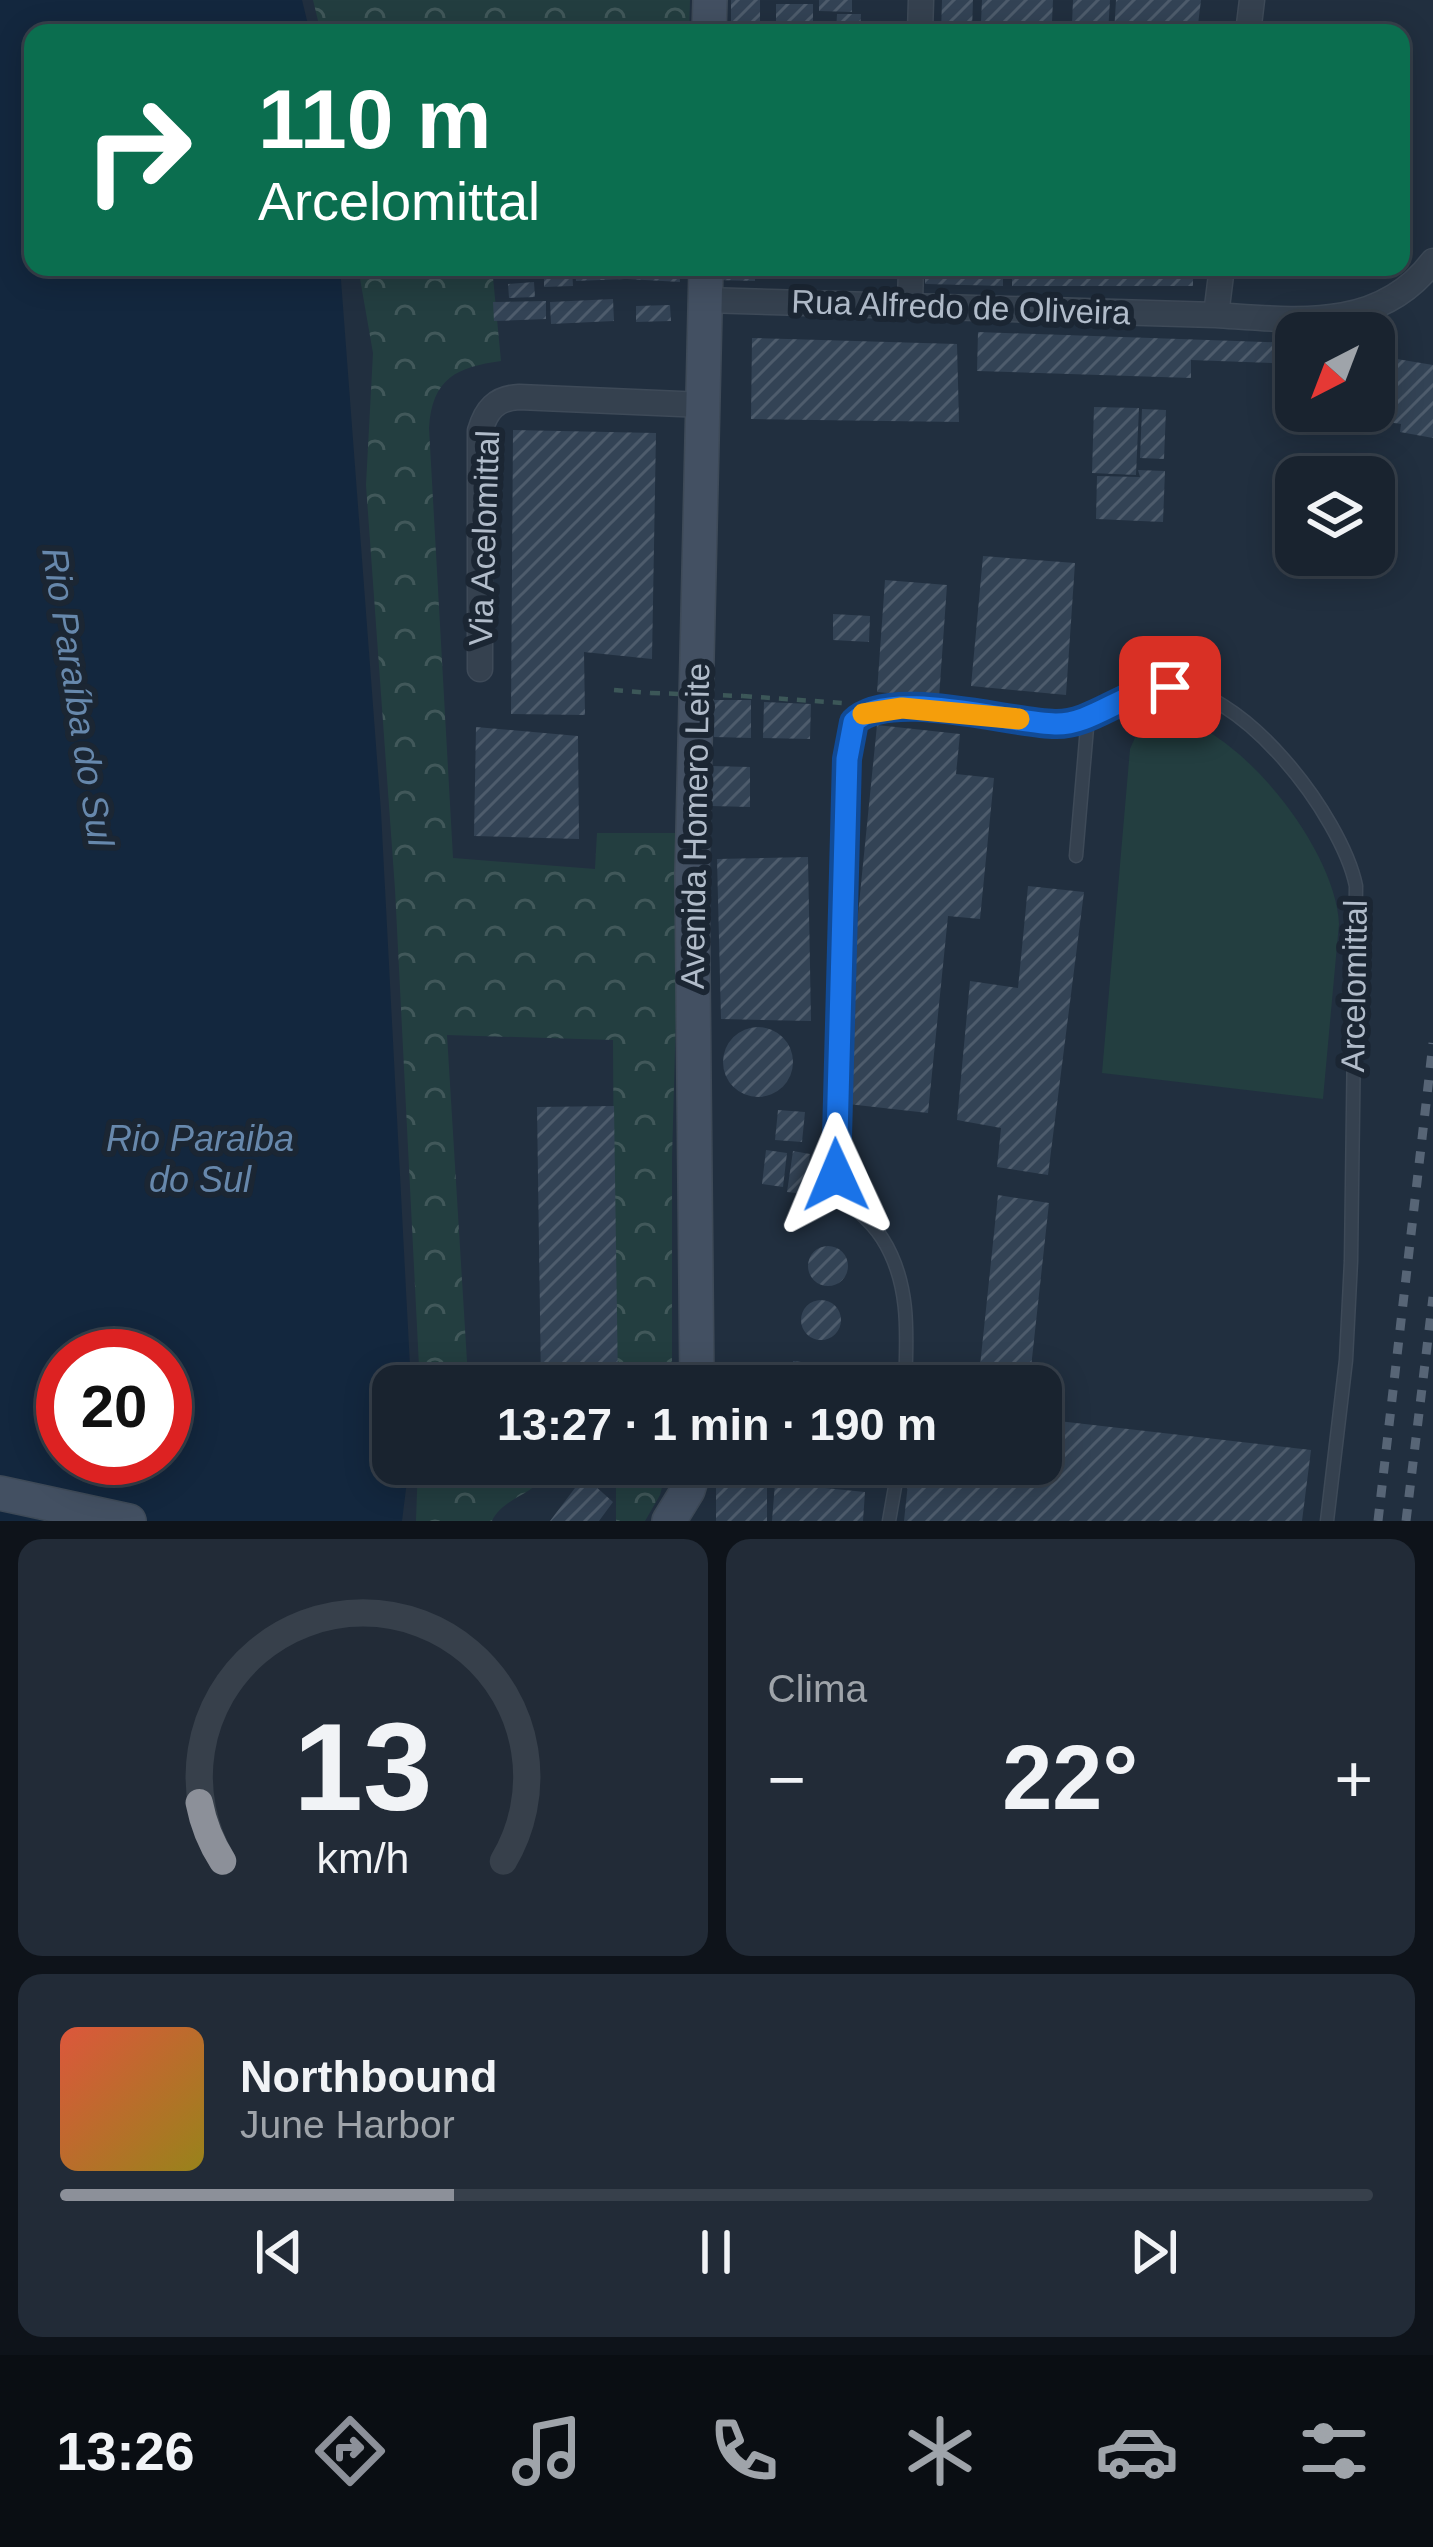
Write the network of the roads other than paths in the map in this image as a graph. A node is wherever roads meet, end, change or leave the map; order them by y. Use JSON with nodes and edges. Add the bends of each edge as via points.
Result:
{"nodes":[{"id":1,"x":1433,"y":261,"type":"edge"},
{"id":2,"x":911,"y":276,"type":"edge"},
{"id":3,"x":1222,"y":276,"type":"edge"},
{"id":4,"x":706,"y":283,"type":"edge"},
{"id":5,"x":910,"y":304,"type":"junction"},
{"id":6,"x":1220,"y":315,"type":"junction"},
{"id":7,"x":704,"y":405,"type":"junction"},
{"id":8,"x":480,"y":669,"type":"dead end"},
{"id":9,"x":1088,"y":716,"type":"junction"},
{"id":10,"x":1076,"y":856,"type":"dead end"},
{"id":11,"x":697,"y":1365,"type":"edge"},
{"id":12,"x":906,"y":1365,"type":"edge"},
{"id":13,"x":690,"y":1485,"type":"edge"},
{"id":14,"x":896,"y":1485,"type":"edge"},
{"id":15,"x":0,"y":1493,"type":"edge"},
{"id":16,"x":129,"y":1521,"type":"edge"},
{"id":17,"x":669,"y":1521,"type":"edge"},
{"id":18,"x":890,"y":1521,"type":"edge"},
{"id":19,"x":1327,"y":1521,"type":"edge"}],
"edges":[{"from":1,"to":6,"type":"street","name":"Rua Alfredo de Oliveira","via":[[1393,297],[1349,316],[1298,322]]},
{"from":2,"to":5,"type":"street"},
{"from":3,"to":6,"type":"street"},
{"from":4,"to":5,"type":"street","name":"Rua Alfredo de Oliveira"},
{"from":4,"to":7,"type":"street","name":"Avenida Homero Leite"},
{"from":5,"to":6,"type":"street","name":"Rua Alfredo de Oliveira"},
{"from":7,"to":8,"type":"street","name":"Via Acelomittal","via":[[519,397],[490,409],[480,431]]},
{"from":7,"to":11,"type":"street","name":"Avenida Homero Leite","via":[[692,875]]},
{"from":9,"to":10,"type":"lane"},
{"from":9,"to":12,"type":"lane","name":"Arcelomittal","via":[[1054,724],[902,708],[862,715],[851,727],[834,1160],[842,1196],[882,1238],[899,1277]]},
{"from":9,"to":19,"type":"lane","name":"Arcelomittal","via":[[1146,689],[1205,696],[1292,770],[1335,828],[1352,868],[1352,1261]]},
{"from":13,"to":17,"type":"street"},
{"from":14,"to":18,"type":"lane"},
{"from":15,"to":16,"type":"street"}]}
